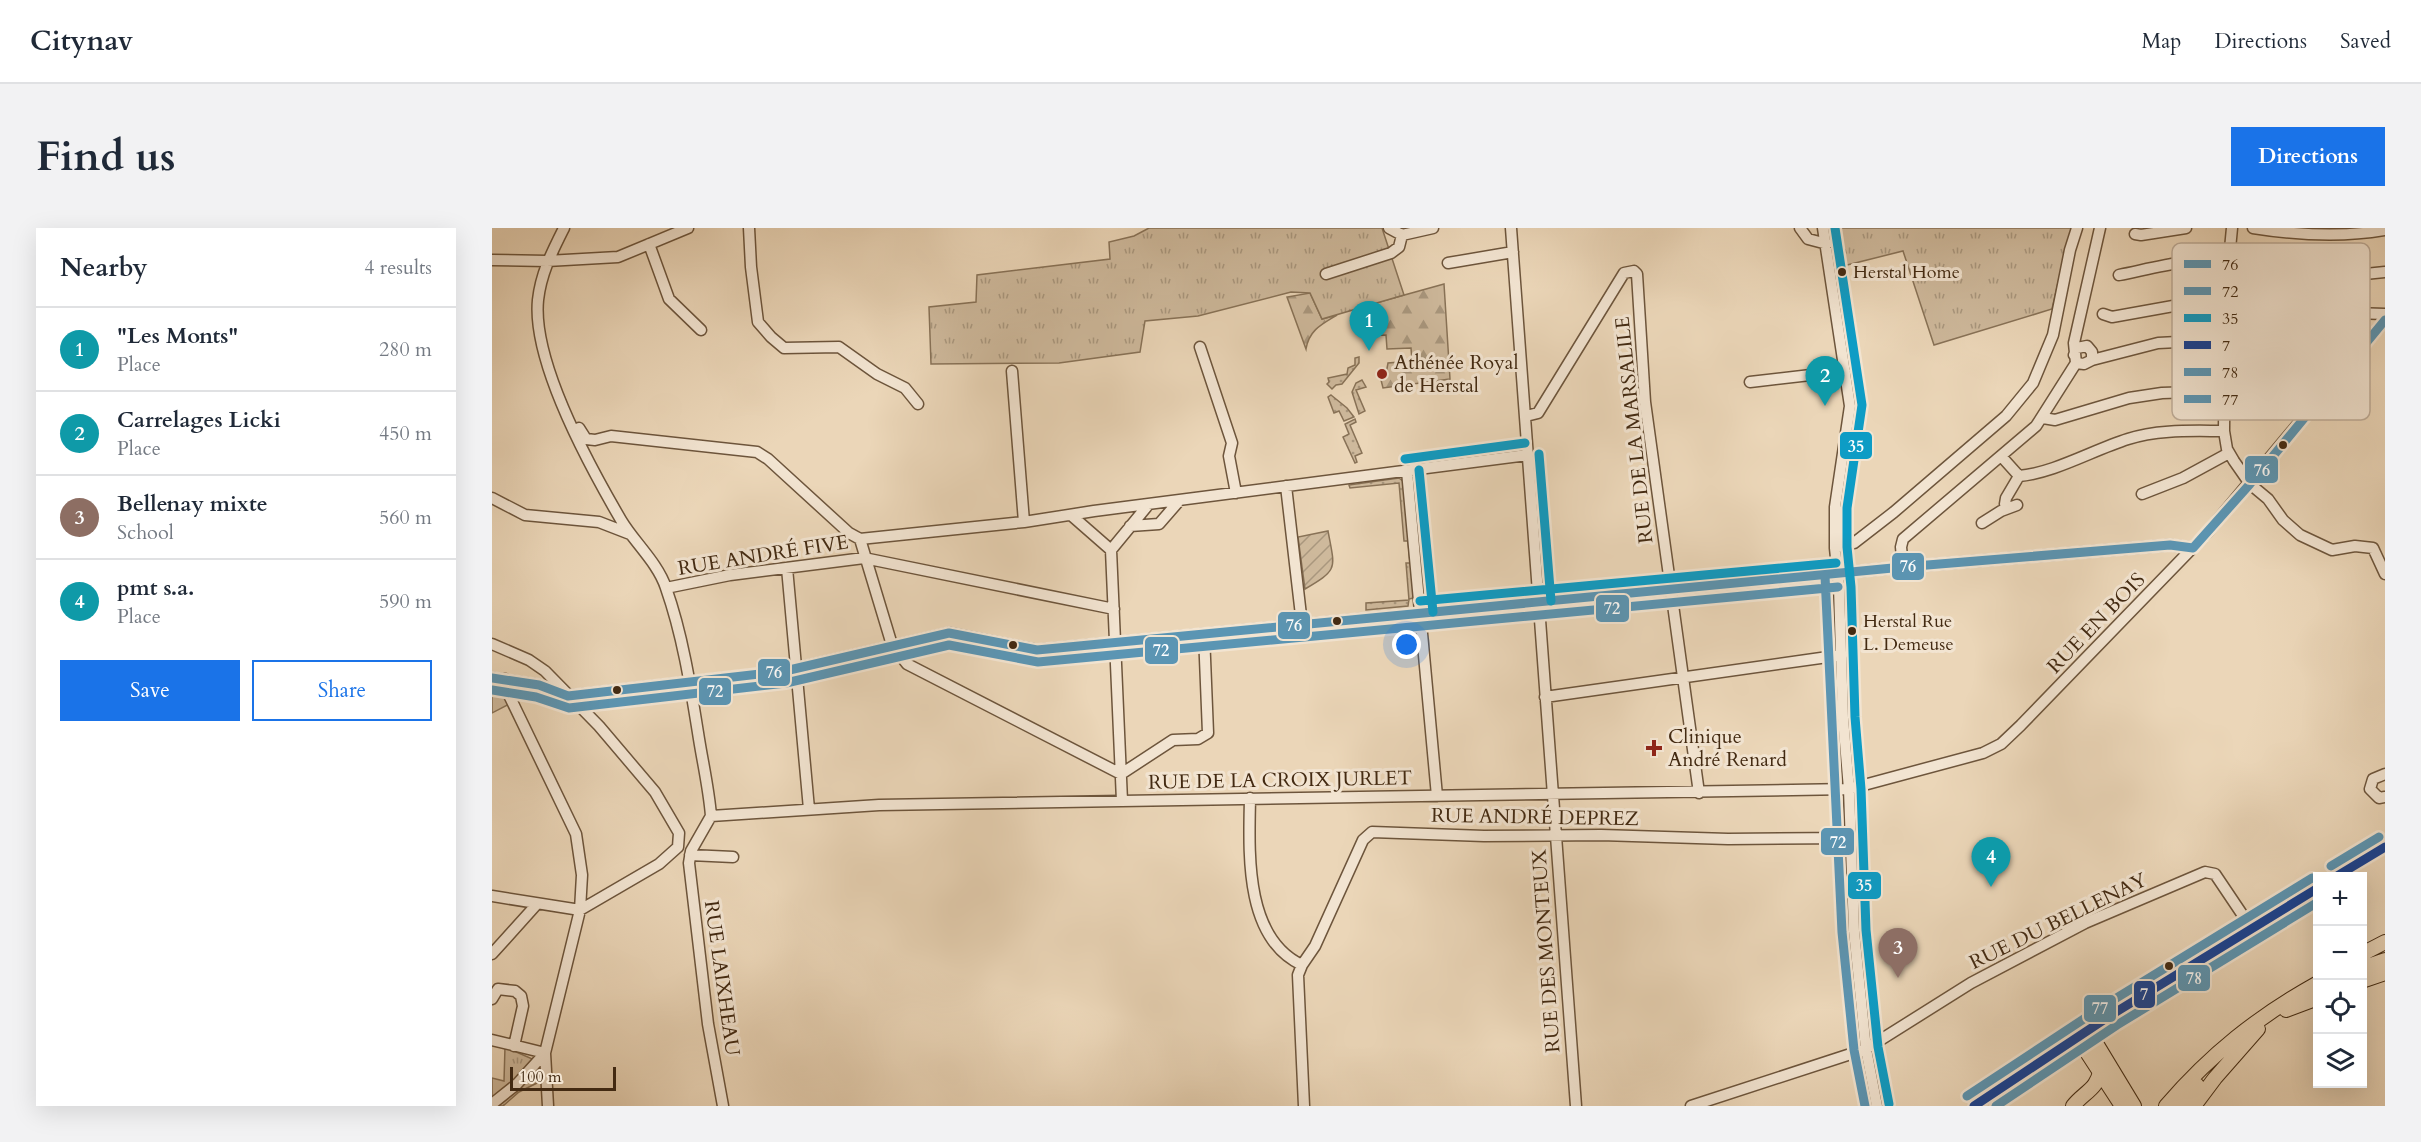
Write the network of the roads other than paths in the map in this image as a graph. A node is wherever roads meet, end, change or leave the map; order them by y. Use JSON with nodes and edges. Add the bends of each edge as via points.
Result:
{"nodes":[{"id":1,"x":564,"y":228,"type":"edge"},
{"id":2,"x":688,"y":228,"type":"edge"},
{"id":3,"x":749,"y":228,"type":"edge"},
{"id":4,"x":1389,"y":228,"type":"edge"},
{"id":5,"x":1433,"y":228,"type":"edge"},
{"id":6,"x":1511,"y":228,"type":"edge"},
{"id":7,"x":1800,"y":228,"type":"edge"},
{"id":8,"x":1823,"y":228,"type":"edge"},
{"id":9,"x":2077,"y":228,"type":"edge"},
{"id":10,"x":2100,"y":228,"type":"edge"},
{"id":11,"x":2186,"y":228,"type":"edge"},
{"id":12,"x":2232,"y":228,"type":"edge"},
{"id":13,"x":2253,"y":228,"type":"edge"},
{"id":14,"x":2385,"y":230,"type":"edge"},
{"id":15,"x":2135,"y":234,"type":"dead end"},
{"id":16,"x":1402,"y":235,"type":"junction"},
{"id":17,"x":2231,"y":243,"type":"edge"},
{"id":18,"x":649,"y":244,"type":"junction"},
{"id":19,"x":1827,"y":244,"type":"junction"},
{"id":20,"x":1513,"y":252,"type":"junction"},
{"id":21,"x":492,"y":260,"type":"edge"},
{"id":22,"x":547,"y":261,"type":"junction"},
{"id":23,"x":1448,"y":263,"type":"dead end"},
{"id":24,"x":2172,"y":266,"type":"edge"},
{"id":25,"x":2385,"y":272,"type":"edge"},
{"id":26,"x":2370,"y":273,"type":"edge"},
{"id":27,"x":1326,"y":274,"type":"dead end"},
{"id":28,"x":2119,"y":275,"type":"dead end"},
{"id":29,"x":2172,"y":306,"type":"edge"},
{"id":30,"x":2103,"y":314,"type":"dead end"},
{"id":31,"x":2370,"y":314,"type":"edge"},
{"id":32,"x":2385,"y":314,"type":"edge"},
{"id":33,"x":2385,"y":320,"type":"edge"},
{"id":34,"x":701,"y":330,"type":"dead end"},
{"id":35,"x":2370,"y":339,"type":"edge"},
{"id":36,"x":2172,"y":343,"type":"edge"},
{"id":37,"x":1200,"y":347,"type":"dead end"},
{"id":38,"x":2075,"y":359,"type":"junction"},
{"id":39,"x":2092,"y":360,"type":"junction"},
{"id":40,"x":1012,"y":371,"type":"dead end"},
{"id":41,"x":1845,"y":371,"type":"junction"},
{"id":42,"x":1750,"y":382,"type":"dead end"},
{"id":43,"x":2172,"y":393,"type":"edge"},
{"id":44,"x":918,"y":404,"type":"dead end"},
{"id":45,"x":1526,"y":416,"type":"junction"},
{"id":46,"x":2043,"y":418,"type":"junction"},
{"id":47,"x":2224,"y":420,"type":"edge"},
{"id":48,"x":2303,"y":420,"type":"edge"},
{"id":49,"x":572,"y":426,"type":"junction"},
{"id":50,"x":2224,"y":431,"type":"junction"},
{"id":51,"x":2229,"y":453,"type":"junction"},
{"id":52,"x":1527,"y":455,"type":"junction"},
{"id":53,"x":2001,"y":456,"type":"junction"},
{"id":54,"x":1407,"y":471,"type":"junction"},
{"id":55,"x":2019,"y":476,"type":"junction"},
{"id":56,"x":2250,"y":483,"type":"junction"},
{"id":57,"x":1286,"y":486,"type":"junction"},
{"id":58,"x":1236,"y":493,"type":"junction"},
{"id":59,"x":2142,"y":494,"type":"dead end"},
{"id":60,"x":492,"y":498,"type":"edge"},
{"id":61,"x":1179,"y":501,"type":"junction"},
{"id":62,"x":1148,"y":505,"type":"junction"},
{"id":63,"x":1071,"y":515,"type":"junction"},
{"id":64,"x":1024,"y":522,"type":"junction"},
{"id":65,"x":1982,"y":524,"type":"dead end"},
{"id":66,"x":1130,"y":526,"type":"junction"},
{"id":67,"x":630,"y":534,"type":"junction"},
{"id":68,"x":860,"y":539,"type":"junction"},
{"id":69,"x":1835,"y":548,"type":"junction"},
{"id":70,"x":2193,"y":548,"type":"junction"},
{"id":71,"x":1111,"y":550,"type":"junction"},
{"id":72,"x":864,"y":558,"type":"junction"},
{"id":73,"x":1903,"y":567,"type":"junction"},
{"id":74,"x":787,"y":568,"type":"junction"},
{"id":75,"x":2385,"y":574,"type":"edge"},
{"id":76,"x":1837,"y":575,"type":"junction"},
{"id":77,"x":666,"y":588,"type":"junction"},
{"id":78,"x":1670,"y":589,"type":"junction"},
{"id":79,"x":1539,"y":602,"type":"junction"},
{"id":80,"x":1114,"y":609,"type":"junction"},
{"id":81,"x":1422,"y":613,"type":"junction"},
{"id":82,"x":1302,"y":624,"type":"junction"},
{"id":83,"x":1204,"y":634,"type":"junction"},
{"id":84,"x":1116,"y":641,"type":"junction"},
{"id":85,"x":492,"y":644,"type":"edge"},
{"id":86,"x":892,"y":645,"type":"junction"},
{"id":87,"x":1842,"y":655,"type":"junction"},
{"id":88,"x":796,"y":669,"type":"junction"},
{"id":89,"x":492,"y":678,"type":"edge"},
{"id":90,"x":1682,"y":678,"type":"junction"},
{"id":91,"x":505,"y":679,"type":"junction"},
{"id":92,"x":690,"y":683,"type":"junction"},
{"id":93,"x":568,"y":696,"type":"junction"},
{"id":94,"x":1545,"y":697,"type":"junction"},
{"id":95,"x":1121,"y":774,"type":"junction"},
{"id":96,"x":2385,"y":774,"type":"edge"},
{"id":97,"x":1849,"y":789,"type":"junction"},
{"id":98,"x":1552,"y":793,"type":"junction"},
{"id":99,"x":1699,"y":793,"type":"junction"},
{"id":100,"x":1437,"y":796,"type":"junction"},
{"id":101,"x":1250,"y":798,"type":"junction"},
{"id":102,"x":2382,"y":798,"type":"edge"},
{"id":103,"x":1122,"y":801,"type":"junction"},
{"id":104,"x":809,"y":808,"type":"junction"},
{"id":105,"x":711,"y":816,"type":"junction"},
{"id":106,"x":701,"y":831,"type":"junction"},
{"id":107,"x":679,"y":833,"type":"junction"},
{"id":108,"x":1555,"y":836,"type":"junction"},
{"id":109,"x":1849,"y":838,"type":"junction"},
{"id":110,"x":678,"y":847,"type":"junction"},
{"id":111,"x":2385,"y":847,"type":"edge"},
{"id":112,"x":690,"y":854,"type":"junction"},
{"id":113,"x":733,"y":857,"type":"dead end"},
{"id":114,"x":2344,"y":872,"type":"edge"},
{"id":115,"x":2313,"y":891,"type":"edge"},
{"id":116,"x":492,"y":896,"type":"edge"},
{"id":117,"x":537,"y":904,"type":"junction"},
{"id":118,"x":580,"y":910,"type":"junction"},
{"id":119,"x":2252,"y":929,"type":"junction"},
{"id":120,"x":2385,"y":942,"type":"edge"},
{"id":121,"x":2385,"y":949,"type":"edge"},
{"id":122,"x":2367,"y":951,"type":"edge"},
{"id":123,"x":492,"y":954,"type":"edge"},
{"id":124,"x":2367,"y":957,"type":"edge"},
{"id":125,"x":2385,"y":960,"type":"edge"},
{"id":126,"x":1302,"y":965,"type":"junction"},
{"id":127,"x":2367,"y":966,"type":"edge"},
{"id":128,"x":2385,"y":973,"type":"edge"},
{"id":129,"x":2365,"y":980,"type":"edge"},
{"id":130,"x":2313,"y":986,"type":"edge"},
{"id":131,"x":2313,"y":995,"type":"edge"},
{"id":132,"x":492,"y":999,"type":"edge"},
{"id":133,"x":2313,"y":1000,"type":"edge"},
{"id":134,"x":2286,"y":1010,"type":"junction"},
{"id":135,"x":2258,"y":1029,"type":"junction"},
{"id":136,"x":2082,"y":1034,"type":"junction"},
{"id":137,"x":492,"y":1040,"type":"edge"},
{"id":138,"x":514,"y":1046,"type":"junction"},
{"id":139,"x":1866,"y":1049,"type":"junction"},
{"id":140,"x":545,"y":1053,"type":"junction"},
{"id":141,"x":2100,"y":1070,"type":"junction"},
{"id":142,"x":2093,"y":1089,"type":"junction"},
{"id":143,"x":2121,"y":1097,"type":"edge"},
{"id":144,"x":492,"y":1104,"type":"edge"},
{"id":145,"x":548,"y":1106,"type":"edge"},
{"id":146,"x":723,"y":1106,"type":"edge"},
{"id":147,"x":1304,"y":1106,"type":"edge"},
{"id":148,"x":1576,"y":1106,"type":"edge"},
{"id":149,"x":1691,"y":1106,"type":"edge"},
{"id":150,"x":1877,"y":1106,"type":"edge"},
{"id":151,"x":1974,"y":1106,"type":"edge"},
{"id":152,"x":2073,"y":1106,"type":"edge"},
{"id":153,"x":2134,"y":1106,"type":"edge"},
{"id":154,"x":2166,"y":1106,"type":"edge"},
{"id":155,"x":2179,"y":1106,"type":"edge"},
{"id":156,"x":2194,"y":1106,"type":"edge"}],
"edges":[{"from":1,"to":22,"type":"street"},
{"from":2,"to":18,"type":"street"},
{"from":3,"to":44,"type":"street","via":[[758,322],[765,332],[784,348],[839,347],[905,388]]},
{"from":4,"to":16,"type":"street"},
{"from":5,"to":16,"type":"street"},
{"from":6,"to":20,"type":"street","name":"RUE DES MONTEUX"},
{"from":7,"to":19,"type":"street","via":[[1808,239]]},
{"from":8,"to":19,"type":"street"},
{"from":9,"to":69,"type":"street","via":[[2053,335],[2033,383],[2006,416],[1894,512],[1854,543]]},
{"from":10,"to":38,"type":"street","via":[[2074,342]]},
{"from":11,"to":15,"type":"street"},
{"from":12,"to":17,"type":"street"},
{"from":13,"to":14,"type":"street","via":[[2338,236]]},
{"from":16,"to":27,"type":"street","via":[[1399,246],[1391,253]]},
{"from":18,"to":22,"type":"street","via":[[618,257]]},
{"from":18,"to":34,"type":"street","via":[[669,299]]},
{"from":19,"to":41,"type":"street"},
{"from":20,"to":23,"type":"street"},
{"from":20,"to":45,"type":"street","name":"RUE DES MONTEUX"},
{"from":21,"to":22,"type":"street"},
{"from":22,"to":49,"type":"street","via":[[538,302],[540,331],[556,391]]},
{"from":24,"to":28,"type":"street"},
{"from":25,"to":26,"type":"street"},
{"from":29,"to":30,"type":"street","via":[[2112,317]]},
{"from":31,"to":32,"type":"street"},
{"from":33,"to":35,"type":"street","name":"RUE EN BOIS"},
{"from":36,"to":39,"type":"street"},
{"from":37,"to":58,"type":"street","via":[[1230,434],[1229,456]]},
{"from":38,"to":39,"type":"street","via":[[2084,364]]},
{"from":38,"to":39,"type":"street","via":[[2077,348],[2086,346],[2092,352]]},
{"from":38,"to":46,"type":"street"},
{"from":40,"to":64,"type":"street"},
{"from":41,"to":42,"type":"street"},
{"from":41,"to":69,"type":"street","via":[[1850,406],[1835,507]]},
{"from":43,"to":46,"type":"street","via":[[2129,398],[2055,420]]},
{"from":45,"to":52,"type":"street","name":"RUE DES MONTEUX"},
{"from":45,"to":78,"type":"street","name":"RUE DE LA MARSALILE","via":[[1538,413],[1621,276],[1631,270],[1637,274],[1645,402]]},
{"from":46,"to":53,"type":"street"},
{"from":47,"to":50,"type":"street"},
{"from":48,"to":56,"type":"street","name":"RUE EN BOIS"},
{"from":49,"to":67,"type":"street"},
{"from":49,"to":68,"type":"street","via":[[578,426],[591,440],[611,436],[757,452]]},
{"from":50,"to":51,"type":"street"},
{"from":50,"to":55,"type":"street","via":[[2142,435],[2034,475]]},
{"from":51,"to":56,"type":"street"},
{"from":51,"to":59,"type":"street"},
{"from":52,"to":54,"type":"street"},
{"from":52,"to":79,"type":"street","name":"RUE DES MONTEUX"},
{"from":53,"to":55,"type":"street"},
{"from":53,"to":73,"type":"street","via":[[1903,539]]},
{"from":54,"to":57,"type":"street"},
{"from":54,"to":81,"type":"street"},
{"from":55,"to":65,"type":"street","via":[[2006,498],[2005,504],[2013,507]]},
{"from":56,"to":70,"type":"street","name":"RUE EN BOIS"},
{"from":56,"to":75,"type":"street","via":[[2300,535],[2332,550],[2373,548]]},
{"from":57,"to":58,"type":"street"},
{"from":57,"to":82,"type":"street"},
{"from":58,"to":61,"type":"street"},
{"from":60,"to":67,"type":"street","via":[[525,515],[599,522]]},
{"from":61,"to":62,"type":"street"},
{"from":61,"to":66,"type":"street","via":[[1159,524]]},
{"from":62,"to":63,"type":"street"},
{"from":62,"to":66,"type":"street"},
{"from":63,"to":64,"type":"street"},
{"from":63,"to":71,"type":"street"},
{"from":64,"to":68,"type":"street"},
{"from":66,"to":71,"type":"street"},
{"from":67,"to":77,"type":"street"},
{"from":68,"to":72,"type":"street"},
{"from":69,"to":76,"type":"street"},
{"from":70,"to":73,"type":"street","via":[[2170,546]]},
{"from":70,"to":97,"type":"street","name":"RUE EN BOIS","via":[[2001,744],[1983,753]]},
{"from":71,"to":80,"type":"street"},
{"from":72,"to":74,"type":"street","name":"RUE ANDRÉ FIVE"},
{"from":72,"to":80,"type":"street","name":"RUE ANDRÉ FIVE"},
{"from":72,"to":86,"type":"street"},
{"from":73,"to":76,"type":"street"},
{"from":74,"to":77,"type":"street","name":"RUE ANDRÉ FIVE"},
{"from":74,"to":88,"type":"street"},
{"from":76,"to":78,"type":"street"},
{"from":76,"to":87,"type":"street"},
{"from":77,"to":92,"type":"street"},
{"from":78,"to":79,"type":"street"},
{"from":78,"to":90,"type":"street"},
{"from":79,"to":81,"type":"street"},
{"from":79,"to":94,"type":"street","name":"RUE DES MONTEUX"},
{"from":80,"to":84,"type":"street"},
{"from":81,"to":82,"type":"street"},
{"from":81,"to":100,"type":"street"},
{"from":82,"to":83,"type":"street"},
{"from":83,"to":84,"type":"street"},
{"from":83,"to":95,"type":"street","via":[[1208,733],[1198,739],[1173,740]]},
{"from":84,"to":86,"type":"street","via":[[1037,650],[949,633]]},
{"from":84,"to":95,"type":"street"},
{"from":85,"to":93,"type":"street","via":[[529,660]]},
{"from":86,"to":88,"type":"street"},
{"from":86,"to":95,"type":"street","via":[[907,664]]},
{"from":87,"to":90,"type":"street"},
{"from":87,"to":97,"type":"street"},
{"from":88,"to":92,"type":"street"},
{"from":88,"to":104,"type":"street"},
{"from":89,"to":91,"type":"street"},
{"from":90,"to":94,"type":"street"},
{"from":90,"to":99,"type":"street"},
{"from":91,"to":93,"type":"street"},
{"from":91,"to":118,"type":"street","via":[[507,691],[576,834],[582,875]]},
{"from":92,"to":93,"type":"street"},
{"from":92,"to":105,"type":"street"},
{"from":93,"to":107,"type":"street","via":[[655,792]]},
{"from":94,"to":98,"type":"street","name":"RUE DES MONTEUX"},
{"from":95,"to":103,"type":"street"},
{"from":96,"to":102,"type":"street","via":[[2373,779],[2370,789]]},
{"from":97,"to":99,"type":"street","name":"RUE DE LA CROIX JURLET"},
{"from":97,"to":109,"type":"street"},
{"from":98,"to":99,"type":"street","name":"RUE DE LA CROIX JURLET"},
{"from":98,"to":100,"type":"street","name":"RUE DE LA CROIX JURLET"},
{"from":98,"to":108,"type":"street","name":"RUE DES MONTEUX"},
{"from":100,"to":101,"type":"street","name":"RUE DE LA CROIX JURLET"},
{"from":101,"to":103,"type":"street","name":"RUE DE LA CROIX JURLET"},
{"from":101,"to":126,"type":"street","via":[[1250,875],[1256,904],[1275,945],[1287,958]]},
{"from":103,"to":104,"type":"street","name":"RUE DE LA CROIX JURLET"},
{"from":104,"to":105,"type":"street","name":"RUE DE LA CROIX JURLET"},
{"from":105,"to":106,"type":"street"},
{"from":106,"to":107,"type":"street"},
{"from":106,"to":112,"type":"street"},
{"from":107,"to":110,"type":"street"},
{"from":108,"to":109,"type":"street","name":"RUE ANDRÉ DEPREZ"},
{"from":108,"to":126,"type":"street","name":"RUE ANDRÉ DEPREZ","via":[[1372,832],[1363,840],[1315,946]]},
{"from":108,"to":148,"type":"street","name":"RUE DES MONTEUX"},
{"from":109,"to":139,"type":"street"},
{"from":110,"to":112,"type":"street","via":[[686,848]]},
{"from":110,"to":118,"type":"street","via":[[659,864]]},
{"from":111,"to":114,"type":"street"},
{"from":112,"to":113,"type":"street"},
{"from":112,"to":146,"type":"street","name":"RUE LAIXHEAU","via":[[708,1024]]},
{"from":115,"to":119,"type":"street"},
{"from":116,"to":117,"type":"street"},
{"from":117,"to":118,"type":"street"},
{"from":117,"to":123,"type":"street"},
{"from":118,"to":140,"type":"street"},
{"from":119,"to":136,"type":"street"},
{"from":119,"to":139,"type":"street","name":"RUE DU BELLENAY","via":[[2215,874],[2205,872],[2085,923],[1971,983]]},
{"from":120,"to":122,"type":"main road"},
{"from":121,"to":124,"type":"main road"},
{"from":125,"to":127,"type":"main road"},
{"from":126,"to":147,"type":"street","via":[[1298,975]]},
{"from":128,"to":129,"type":"main road"},
{"from":130,"to":154,"type":"main road","via":[[2235,1036]]},
{"from":131,"to":134,"type":"main road"},
{"from":132,"to":138,"type":"street","via":[[498,989],[515,991],[521,996],[523,1006]]},
{"from":133,"to":134,"type":"main road"},
{"from":134,"to":135,"type":"main road"},
{"from":135,"to":155,"type":"main road","via":[[2226,1054]]},
{"from":135,"to":156,"type":"main road"},
{"from":136,"to":141,"type":"main road"},
{"from":136,"to":143,"type":"main road"},
{"from":136,"to":151,"type":"street"},
{"from":137,"to":138,"type":"street"},
{"from":138,"to":140,"type":"street"},
{"from":139,"to":149,"type":"street","name":"RUE DU BELLENAY"},
{"from":139,"to":150,"type":"street"},
{"from":140,"to":144,"type":"street","via":[[518,1084]]},
{"from":140,"to":145,"type":"street"},
{"from":141,"to":142,"type":"main road"},
{"from":141,"to":143,"type":"main road"},
{"from":142,"to":143,"type":"main road","via":[[2104,1088]]},
{"from":142,"to":152,"type":"main road"},
{"from":143,"to":153,"type":"main road"}]}
